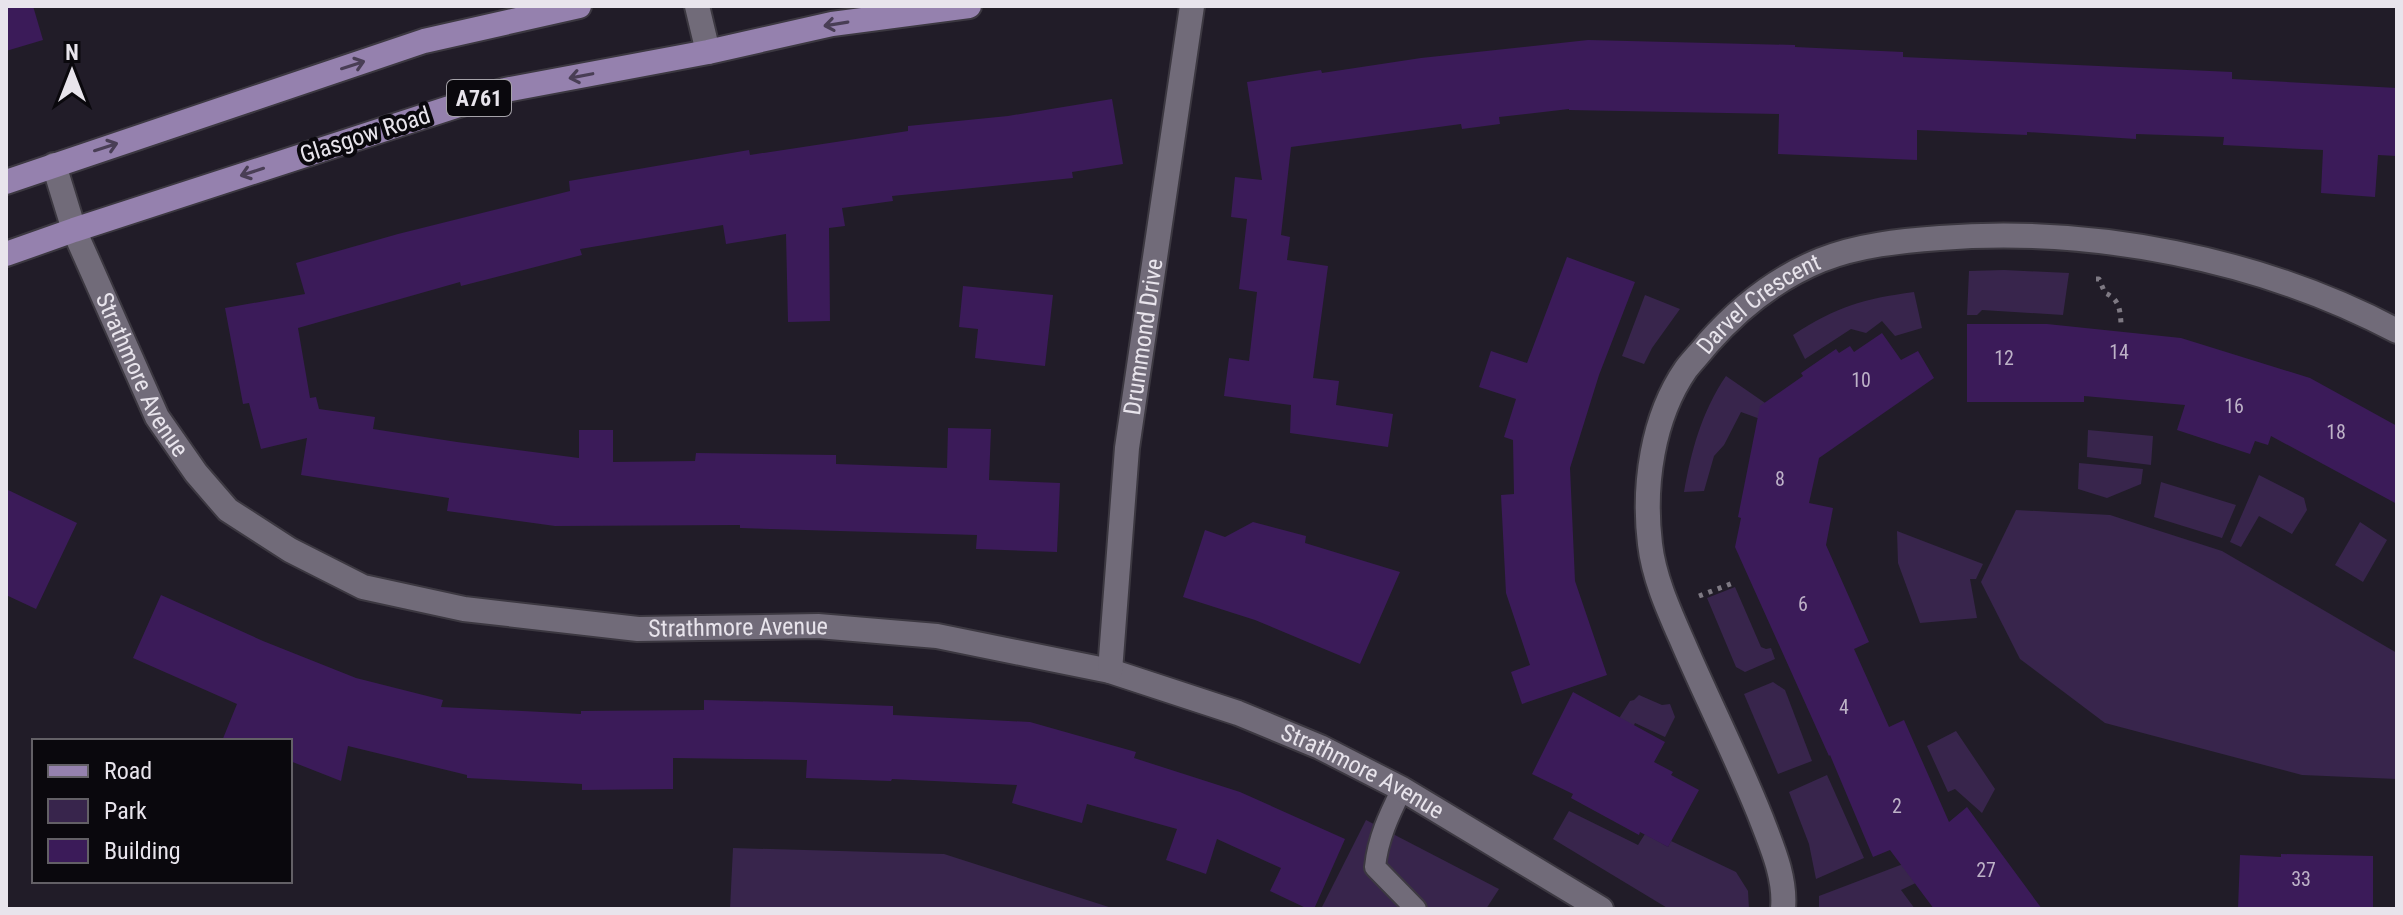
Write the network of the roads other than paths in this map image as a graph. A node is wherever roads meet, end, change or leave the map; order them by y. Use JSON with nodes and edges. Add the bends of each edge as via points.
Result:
{"nodes":[{"id":1,"x":579,"y":6,"type":"edge"},
{"id":2,"x":697,"y":6,"type":"edge"},
{"id":3,"x":969,"y":6,"type":"edge"},
{"id":4,"x":1192,"y":6,"type":"edge"},
{"id":5,"x":708,"y":52,"type":"junction"},
{"id":6,"x":54,"y":165,"type":"junction"},
{"id":7,"x":6,"y":182,"type":"edge"},
{"id":8,"x":74,"y":230,"type":"junction"},
{"id":9,"x":6,"y":254,"type":"edge"},
{"id":10,"x":2397,"y":331,"type":"edge"},
{"id":11,"x":1110,"y":671,"type":"junction"},
{"id":12,"x":1402,"y":789,"type":"junction"},
{"id":13,"x":1416,"y":909,"type":"edge"},
{"id":14,"x":1601,"y":909,"type":"edge"},
{"id":15,"x":1783,"y":909,"type":"edge"}],
"edges":[{"from":6,"to":1,"type":"main road","one_way":true,"via":[[424,41]]},
{"from":2,"to":5,"type":"street"},
{"from":3,"to":5,"type":"main road","name":"Glasgow Road","number":"A761","one_way":true,"via":[[832,24]]},
{"from":4,"to":11,"type":"street","name":"Drummond Drive","via":[[1127,448]]},
{"from":5,"to":8,"type":"main road","name":"Glasgow Road","number":"A761","one_way":true,"via":[[505,90]]},
{"from":6,"to":7,"type":"main road"},
{"from":6,"to":8,"type":"street","name":"Strathmore Avenue"},
{"from":8,"to":9,"type":"main road","name":"Glasgow Road","number":"A761"},
{"from":8,"to":11,"type":"street","name":"Strathmore Avenue","via":[[157,417],[196,473],[228,510],[290,550],[363,587],[464,609],[638,629],[818,626],[937,636]]},
{"from":10,"to":15,"type":"street","name":"Darvel Crescent","via":[[2310,291],[2218,263],[2081,239],[2016,235],[1886,243],[1823,259],[1777,281],[1725,324],[1671,397],[1653,452],[1646,510],[1657,578],[1778,862]]},
{"from":11,"to":12,"type":"street","name":"Strathmore Avenue","via":[[1238,713]]},
{"from":12,"to":13,"type":"lane","via":[[1377,845],[1375,867]]},
{"from":12,"to":14,"type":"street","name":"Strathmore Avenue"}]}
